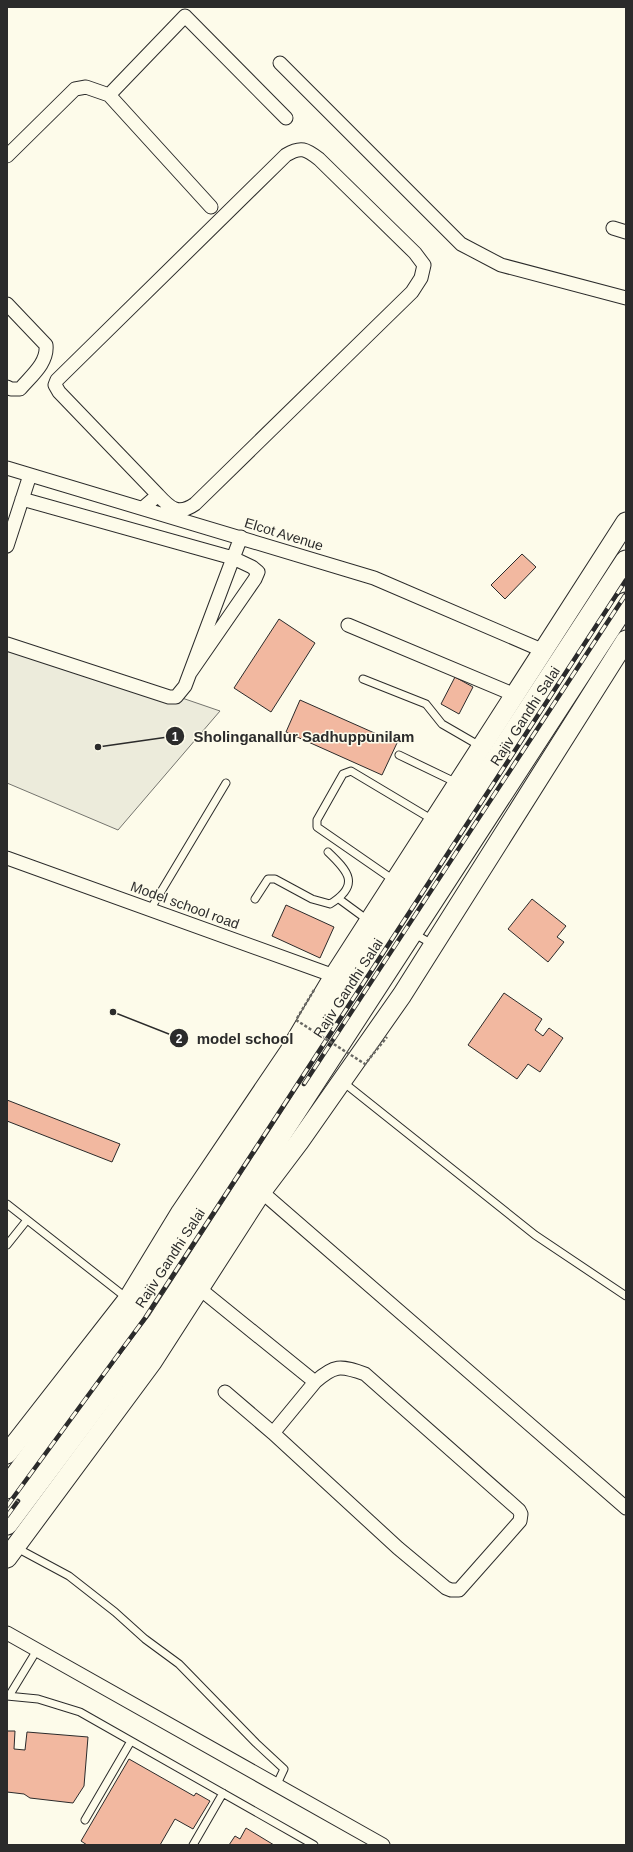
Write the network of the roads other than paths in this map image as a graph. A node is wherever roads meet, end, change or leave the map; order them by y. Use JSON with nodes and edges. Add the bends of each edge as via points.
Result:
{"nodes":[{"id":1,"x":280,"y":63,"type":"dead end"},
{"id":2,"x":109,"y":95,"type":"junction"},
{"id":3,"x":286,"y":118,"type":"dead end"},
{"id":4,"x":7,"y":156,"type":"edge"},
{"id":5,"x":211,"y":207,"type":"dead end"},
{"id":6,"x":613,"y":228,"type":"dead end"},
{"id":7,"x":626,"y":232,"type":"edge"},
{"id":8,"x":626,"y":298,"type":"edge"},
{"id":9,"x":7,"y":304,"type":"edge"},
{"id":10,"x":7,"y":387,"type":"edge"},
{"id":11,"x":7,"y":468,"type":"edge"},
{"id":12,"x":30,"y":475,"type":"junction"},
{"id":13,"x":158,"y":495,"type":"junction"},
{"id":14,"x":22,"y":499,"type":"junction"},
{"id":15,"x":143,"y":508,"type":"junction"},
{"id":16,"x":626,"y":522,"type":"edge"},
{"id":17,"x":241,"y":537,"type":"junction"},
{"id":18,"x":7,"y":546,"type":"edge"},
{"id":19,"x":233,"y":558,"type":"junction"},
{"id":20,"x":626,"y":561,"type":"edge"},
{"id":21,"x":626,"y":603,"type":"edge"},
{"id":22,"x":348,"y":625,"type":"dead end"},
{"id":23,"x":626,"y":640,"type":"edge"},
{"id":24,"x":7,"y":644,"type":"edge"},
{"id":25,"x":544,"y":651,"type":"junction"},
{"id":26,"x":190,"y":673,"type":"junction"},
{"id":27,"x":363,"y":679,"type":"dead end"},
{"id":28,"x":515,"y":695,"type":"junction"},
{"id":29,"x":517,"y":729,"type":"junction"},
{"id":30,"x":536,"y":741,"type":"junction"},
{"id":31,"x":491,"y":751,"type":"junction"},
{"id":32,"x":399,"y":755,"type":"dead end"},
{"id":33,"x":520,"y":766,"type":"junction"},
{"id":34,"x":226,"y":783,"type":"dead end"},
{"id":35,"x":459,"y":784,"type":"junction"},
{"id":36,"x":435,"y":821,"type":"junction"},
{"id":37,"x":328,"y":852,"type":"dead end"},
{"id":38,"x":7,"y":858,"type":"edge"},
{"id":39,"x":396,"y":881,"type":"junction"},
{"id":40,"x":255,"y":899,"type":"dead end"},
{"id":41,"x":339,"y":899,"type":"junction"},
{"id":42,"x":150,"y":910,"type":"junction"},
{"id":43,"x":369,"y":921,"type":"junction"},
{"id":44,"x":412,"y":932,"type":"junction"},
{"id":45,"x":434,"y":945,"type":"junction"},
{"id":46,"x":343,"y":979,"type":"junction"},
{"id":47,"x":341,"y":1080,"type":"junction"},
{"id":48,"x":256,"y":1186,"type":"junction"},
{"id":49,"x":7,"y":1204,"type":"edge"},
{"id":50,"x":28,"y":1220,"type":"junction"},
{"id":51,"x":7,"y":1245,"type":"edge"},
{"id":52,"x":200,"y":1289,"type":"junction"},
{"id":53,"x":626,"y":1296,"type":"edge"},
{"id":54,"x":133,"y":1303,"type":"junction"},
{"id":55,"x":315,"y":1382,"type":"junction"},
{"id":56,"x":225,"y":1392,"type":"dead end"},
{"id":57,"x":273,"y":1433,"type":"junction"},
{"id":58,"x":7,"y":1454,"type":"edge"},
{"id":59,"x":7,"y":1488,"type":"edge"},
{"id":60,"x":626,"y":1508,"type":"edge"},
{"id":61,"x":7,"y":1524,"type":"edge"},
{"id":62,"x":11,"y":1553,"type":"edge"},
{"id":63,"x":7,"y":1633,"type":"edge"},
{"id":64,"x":37,"y":1650,"type":"junction"},
{"id":65,"x":8,"y":1696,"type":"edge"},
{"id":66,"x":131,"y":1741,"type":"junction"},
{"id":67,"x":277,"y":1784,"type":"junction"},
{"id":68,"x":223,"y":1793,"type":"junction"},
{"id":69,"x":85,"y":1820,"type":"dead end"},
{"id":70,"x":193,"y":1845,"type":"edge"},
{"id":71,"x":314,"y":1845,"type":"edge"},
{"id":72,"x":383,"y":1845,"type":"edge"}],
"edges":[{"from":1,"to":8,"type":"street","via":[[461,244],[501,265]]},
{"from":2,"to":3,"type":"street","via":[[185,16]]},
{"from":2,"to":4,"type":"street","via":[[86,87],[75,89]]},
{"from":2,"to":5,"type":"street"},
{"from":6,"to":7,"type":"street"},
{"from":9,"to":10,"type":"street","via":[[46,345],[47,352],[44,360],[20,389]]},
{"from":11,"to":12,"type":"street","name":"Elcot Avenue"},
{"from":12,"to":14,"type":"street"},
{"from":12,"to":15,"type":"street","name":"Elcot Avenue"},
{"from":13,"to":13,"type":"street","via":[[172,508],[186,510],[195,504],[412,292],[422,278],[424,265],[415,253],[307,150],[296,150],[286,155],[57,380],[56,385],[63,397]]},
{"from":13,"to":15,"type":"street"},
{"from":14,"to":18,"type":"street"},
{"from":14,"to":19,"type":"street"},
{"from":15,"to":17,"type":"street","name":"Elcot Avenue"},
{"from":16,"to":25,"type":"street"},
{"from":17,"to":19,"type":"street"},
{"from":17,"to":25,"type":"street","name":"Elcot Avenue","via":[[374,578]]},
{"from":19,"to":26,"type":"street"},
{"from":19,"to":26,"type":"street","via":[[258,572]]},
{"from":20,"to":29,"type":"main road","name":"Rajiv Gandhi Salai"},
{"from":21,"to":30,"type":"main road","name":"Rajiv Gandhi Salai"},
{"from":22,"to":28,"type":"street"},
{"from":23,"to":45,"type":"street"},
{"from":24,"to":26,"type":"street","via":[[169,697],[176,697],[179,694]]},
{"from":25,"to":28,"type":"street"},
{"from":27,"to":31,"type":"lane","via":[[426,704],[442,724]]},
{"from":28,"to":31,"type":"street"},
{"from":29,"to":30,"type":"main road"},
{"from":29,"to":31,"type":"main road","name":"Rajiv Gandhi Salai"},
{"from":30,"to":33,"type":"main road","name":"Rajiv Gandhi Salai"},
{"from":31,"to":33,"type":"main road","via":[[514,760]]},
{"from":31,"to":35,"type":"street"},
{"from":31,"to":46,"type":"main road","name":"Rajiv Gandhi Salai"},
{"from":32,"to":35,"type":"lane"},
{"from":33,"to":44,"type":"main road","name":"Rajiv Gandhi Salai"},
{"from":34,"to":42,"type":"lane"},
{"from":35,"to":36,"type":"street"},
{"from":36,"to":39,"type":"street"},
{"from":36,"to":39,"type":"lane","via":[[351,771],[342,774],[317,820],[317,827]]},
{"from":37,"to":41,"type":"lane","via":[[345,868],[349,877]]},
{"from":38,"to":42,"type":"street","name":"Model school road"},
{"from":39,"to":43,"type":"street"},
{"from":40,"to":41,"type":"lane","via":[[268,879],[275,879],[330,904]]},
{"from":41,"to":43,"type":"lane"},
{"from":42,"to":46,"type":"street","name":"Model school road"},
{"from":43,"to":46,"type":"street"},
{"from":44,"to":45,"type":"lane"},
{"from":44,"to":48,"type":"main road","name":"Rajiv Gandhi Salai"},
{"from":45,"to":47,"type":"street"},
{"from":46,"to":54,"type":"main road","name":"Rajiv Gandhi Salai"},
{"from":47,"to":48,"type":"street","via":[[299,1142]]},
{"from":47,"to":53,"type":"lane","via":[[535,1235]]},
{"from":48,"to":52,"type":"street"},
{"from":48,"to":60,"type":"street"},
{"from":48,"to":61,"type":"main road","name":"Rajiv Gandhi Salai"},
{"from":49,"to":50,"type":"lane"},
{"from":50,"to":51,"type":"lane"},
{"from":50,"to":54,"type":"lane"},
{"from":52,"to":55,"type":"street"},
{"from":52,"to":62,"type":"street","via":[[152,1362]]},
{"from":54,"to":58,"type":"street"},
{"from":54,"to":59,"type":"main road","name":"Rajiv Gandhi Salai"},
{"from":55,"to":57,"type":"street"},
{"from":55,"to":57,"type":"street","via":[[328,1370],[338,1367],[365,1374],[519,1510],[522,1517],[520,1521],[463,1586],[459,1590],[451,1590],[398,1548]]},
{"from":56,"to":57,"type":"street"},
{"from":62,"to":67,"type":"lane","via":[[69,1576],[179,1664],[284,1769]]},
{"from":63,"to":64,"type":"street"},
{"from":64,"to":65,"type":"lane"},
{"from":64,"to":67,"type":"street"},
{"from":65,"to":66,"type":"lane","via":[[38,1699],[80,1712]]},
{"from":66,"to":68,"type":"lane"},
{"from":66,"to":69,"type":"lane"},
{"from":67,"to":72,"type":"street"},
{"from":68,"to":70,"type":"lane"},
{"from":68,"to":71,"type":"lane"}]}
